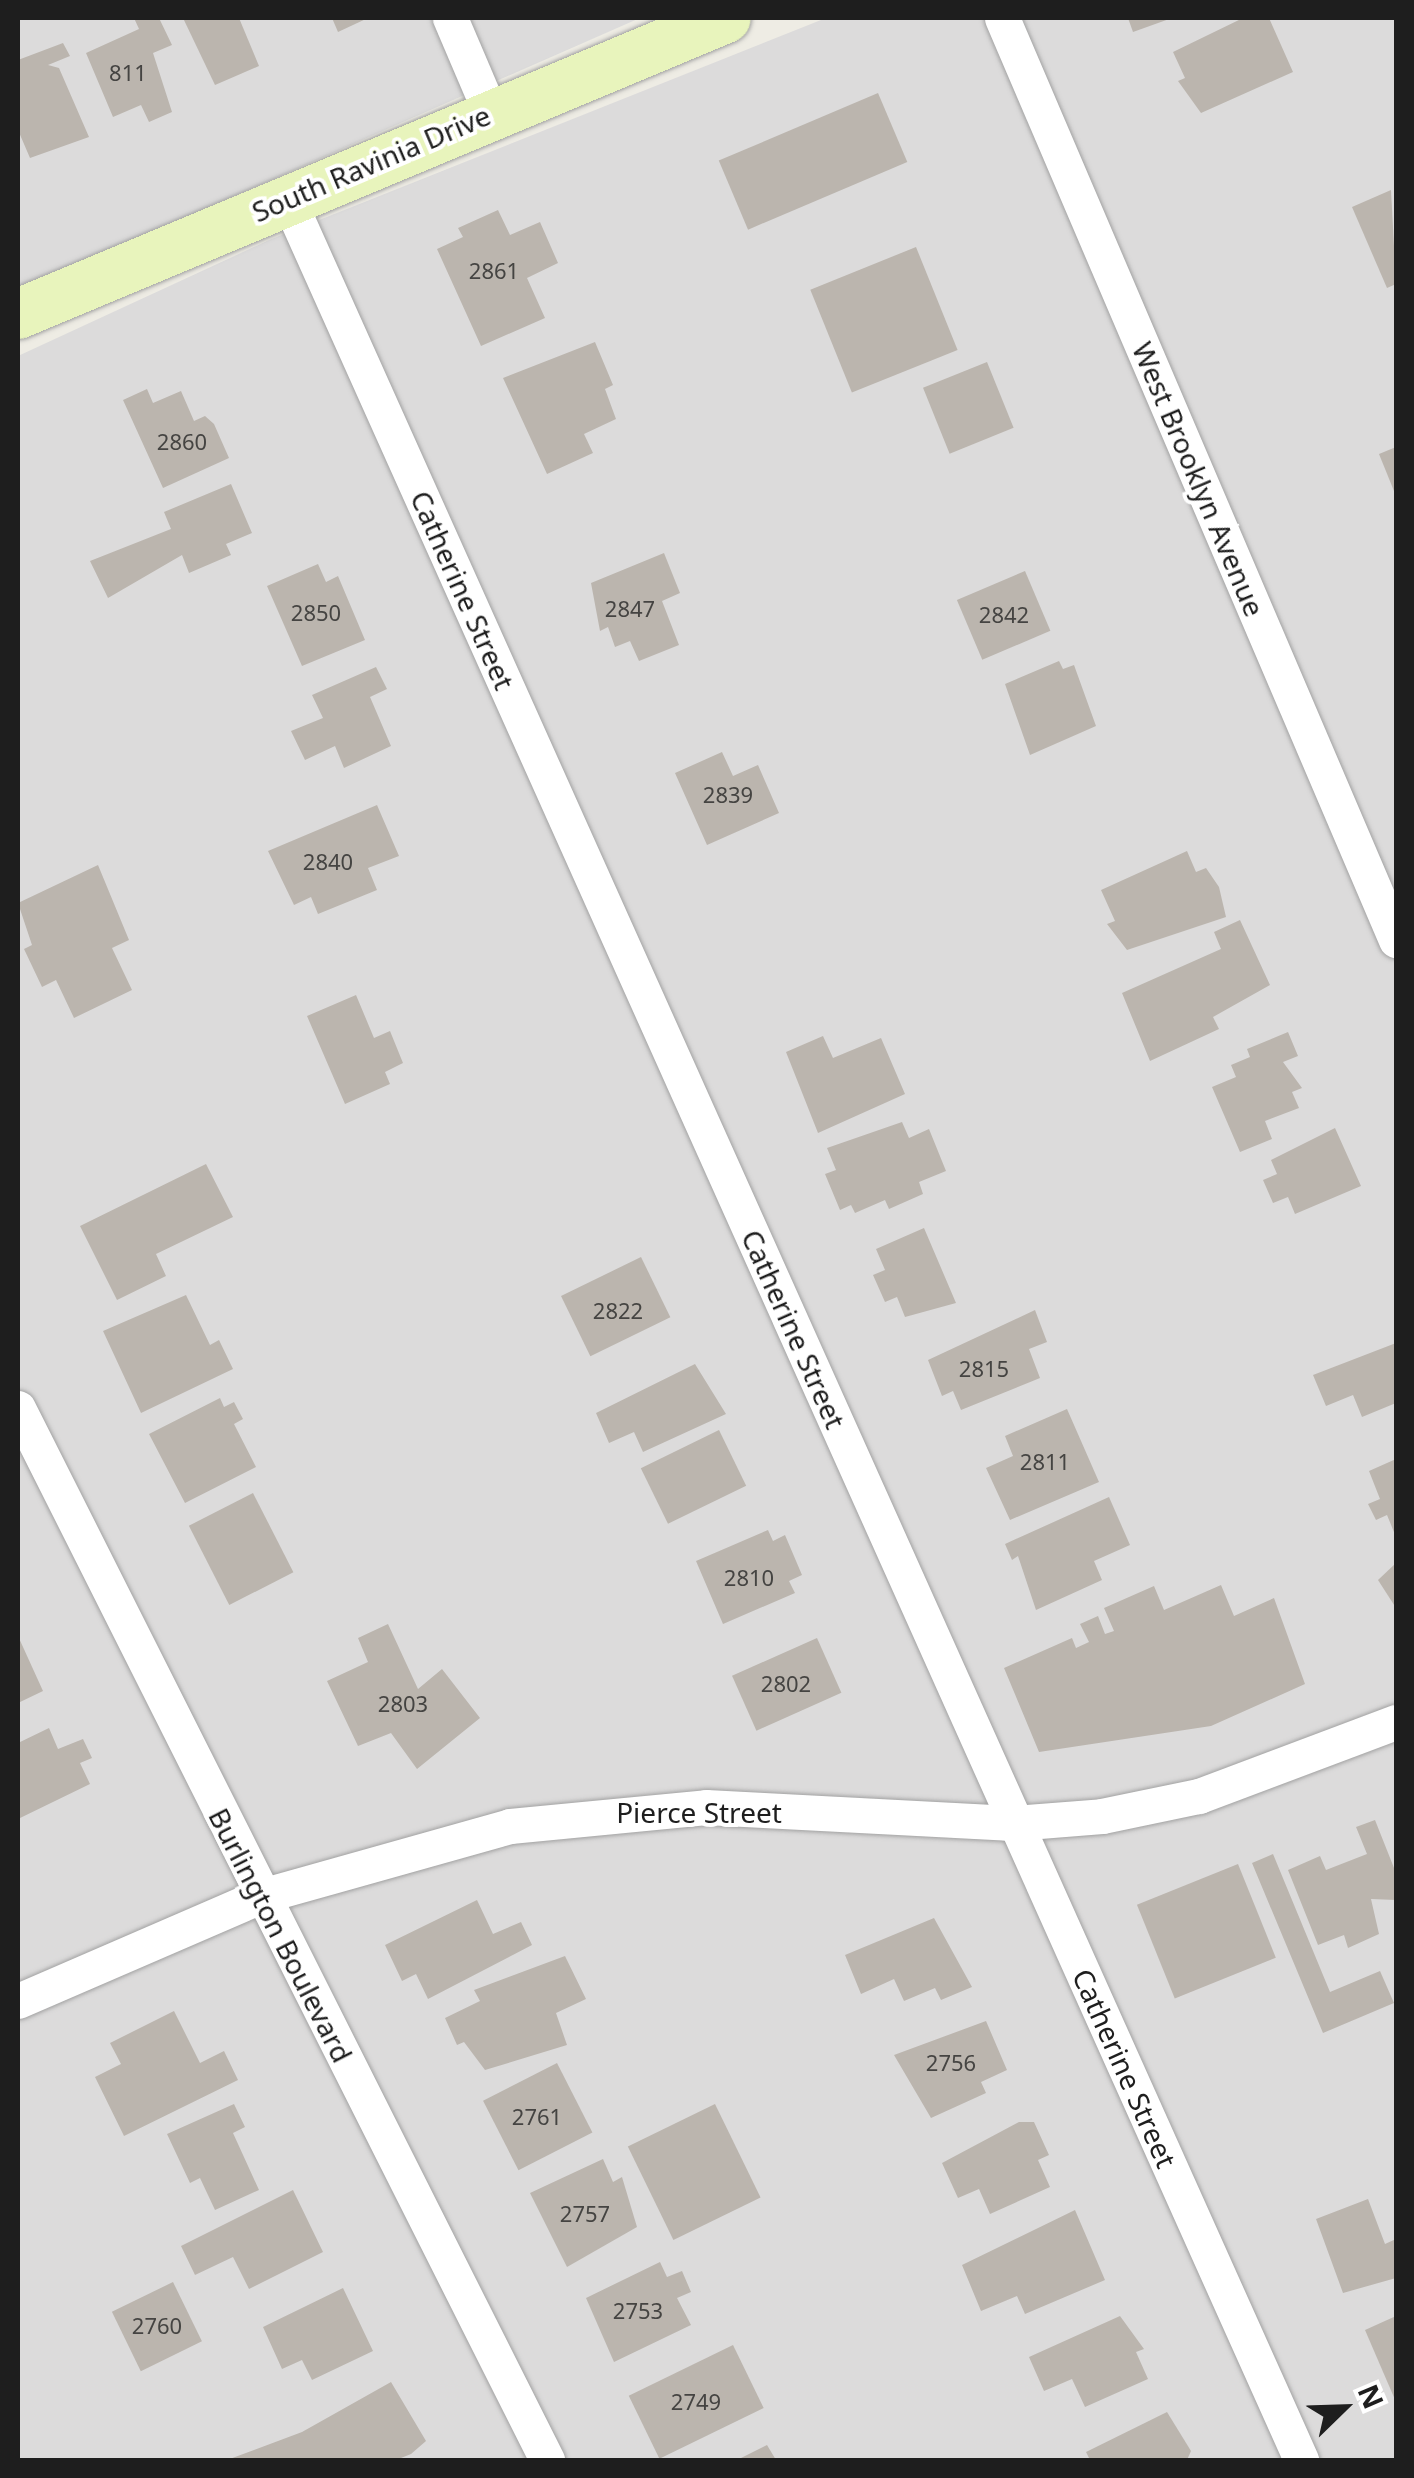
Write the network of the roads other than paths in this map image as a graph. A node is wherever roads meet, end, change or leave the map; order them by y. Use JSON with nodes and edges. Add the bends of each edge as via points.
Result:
{"nodes":[{"id":1,"x":450,"y":18,"type":"edge"},
{"id":2,"x":726,"y":18,"type":"edge"},
{"id":3,"x":1002,"y":18,"type":"edge"},
{"id":4,"x":490,"y":112,"type":"junction"},
{"id":5,"x":287,"y":198,"type":"junction"},
{"id":6,"x":18,"y":314,"type":"edge"},
{"id":7,"x":1396,"y":940,"type":"edge"},
{"id":8,"x":18,"y":1408,"type":"edge"},
{"id":9,"x":1396,"y":1722,"type":"edge"},
{"id":10,"x":1014,"y":1822,"type":"junction"},
{"id":11,"x":261,"y":1896,"type":"junction"},
{"id":12,"x":18,"y":2000,"type":"edge"},
{"id":13,"x":547,"y":2460,"type":"edge"},
{"id":14,"x":1301,"y":2460,"type":"edge"}],
"edges":[{"from":1,"to":4,"type":"street"},
{"from":2,"to":4,"type":"street","name":"South Ravinia Drive"},
{"from":3,"to":7,"type":"street","name":"West Brooklyn Avenue"},
{"from":4,"to":5,"type":"street","name":"South Ravinia Drive"},
{"from":5,"to":6,"type":"street","name":"South Ravinia Drive"},
{"from":5,"to":10,"type":"street","name":"Catherine Street"},
{"from":8,"to":11,"type":"street","name":"Burlington Boulevard"},
{"from":9,"to":10,"type":"street","name":"Pierce Street","via":[[1199,1796],[1102,1816]]},
{"from":10,"to":11,"type":"street","name":"Pierce Street","via":[[706,1807],[616,1811],[435,1844]]},
{"from":10,"to":14,"type":"street","name":"Catherine Street"},
{"from":11,"to":12,"type":"street","name":"Pierce Street"},
{"from":11,"to":13,"type":"street","name":"Burlington Boulevard"}]}
